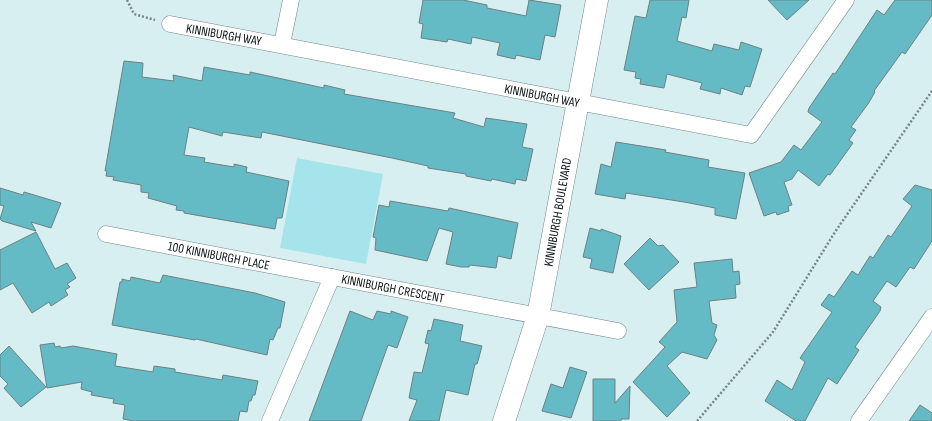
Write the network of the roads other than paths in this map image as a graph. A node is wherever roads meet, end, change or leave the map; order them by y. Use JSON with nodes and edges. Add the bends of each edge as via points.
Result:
{"nodes":[{"id":1,"x":291,"y":0,"type":"edge"},
{"id":2,"x":597,"y":0,"type":"edge"},
{"id":3,"x":846,"y":0,"type":"edge"},
{"id":4,"x":170,"y":24,"type":"road end"},
{"id":5,"x":282,"y":44,"type":"junction"},
{"id":6,"x":578,"y":102,"type":"junction"},
{"id":7,"x":106,"y":234,"type":"dead end"},
{"id":8,"x":332,"y":277,"type":"junction"},
{"id":9,"x":538,"y":316,"type":"junction"},
{"id":10,"x":932,"y":317,"type":"edge"},
{"id":11,"x":618,"y":331,"type":"dead end"},
{"id":12,"x":270,"y":421,"type":"edge"},
{"id":13,"x":504,"y":421,"type":"edge"},
{"id":14,"x":859,"y":421,"type":"edge"}],
"edges":[{"from":1,"to":5,"type":"street"},
{"from":2,"to":6,"type":"street","name":"KINNIBURGH BOULEVARD"},
{"from":3,"to":6,"type":"street","name":"KINNIBURGH WAY","via":[[751,135]]},
{"from":4,"to":5,"type":"street","name":"KINNIBURGH WAY"},
{"from":5,"to":6,"type":"street","name":"KINNIBURGH WAY"},
{"from":6,"to":9,"type":"street","name":"KINNIBURGH BOULEVARD"},
{"from":7,"to":8,"type":"street","name":"100 KINNIBURGH PLACE"},
{"from":8,"to":9,"type":"street","name":"KINNIBURGH CRESCENT"},
{"from":8,"to":12,"type":"street","name":"KINNIBURGH CRESCENT"},
{"from":9,"to":11,"type":"street","name":"KINNIBURGH CRESCENT"},
{"from":9,"to":13,"type":"street","name":"KINNIBURGH BOULEVARD"},
{"from":10,"to":14,"type":"street"}]}
